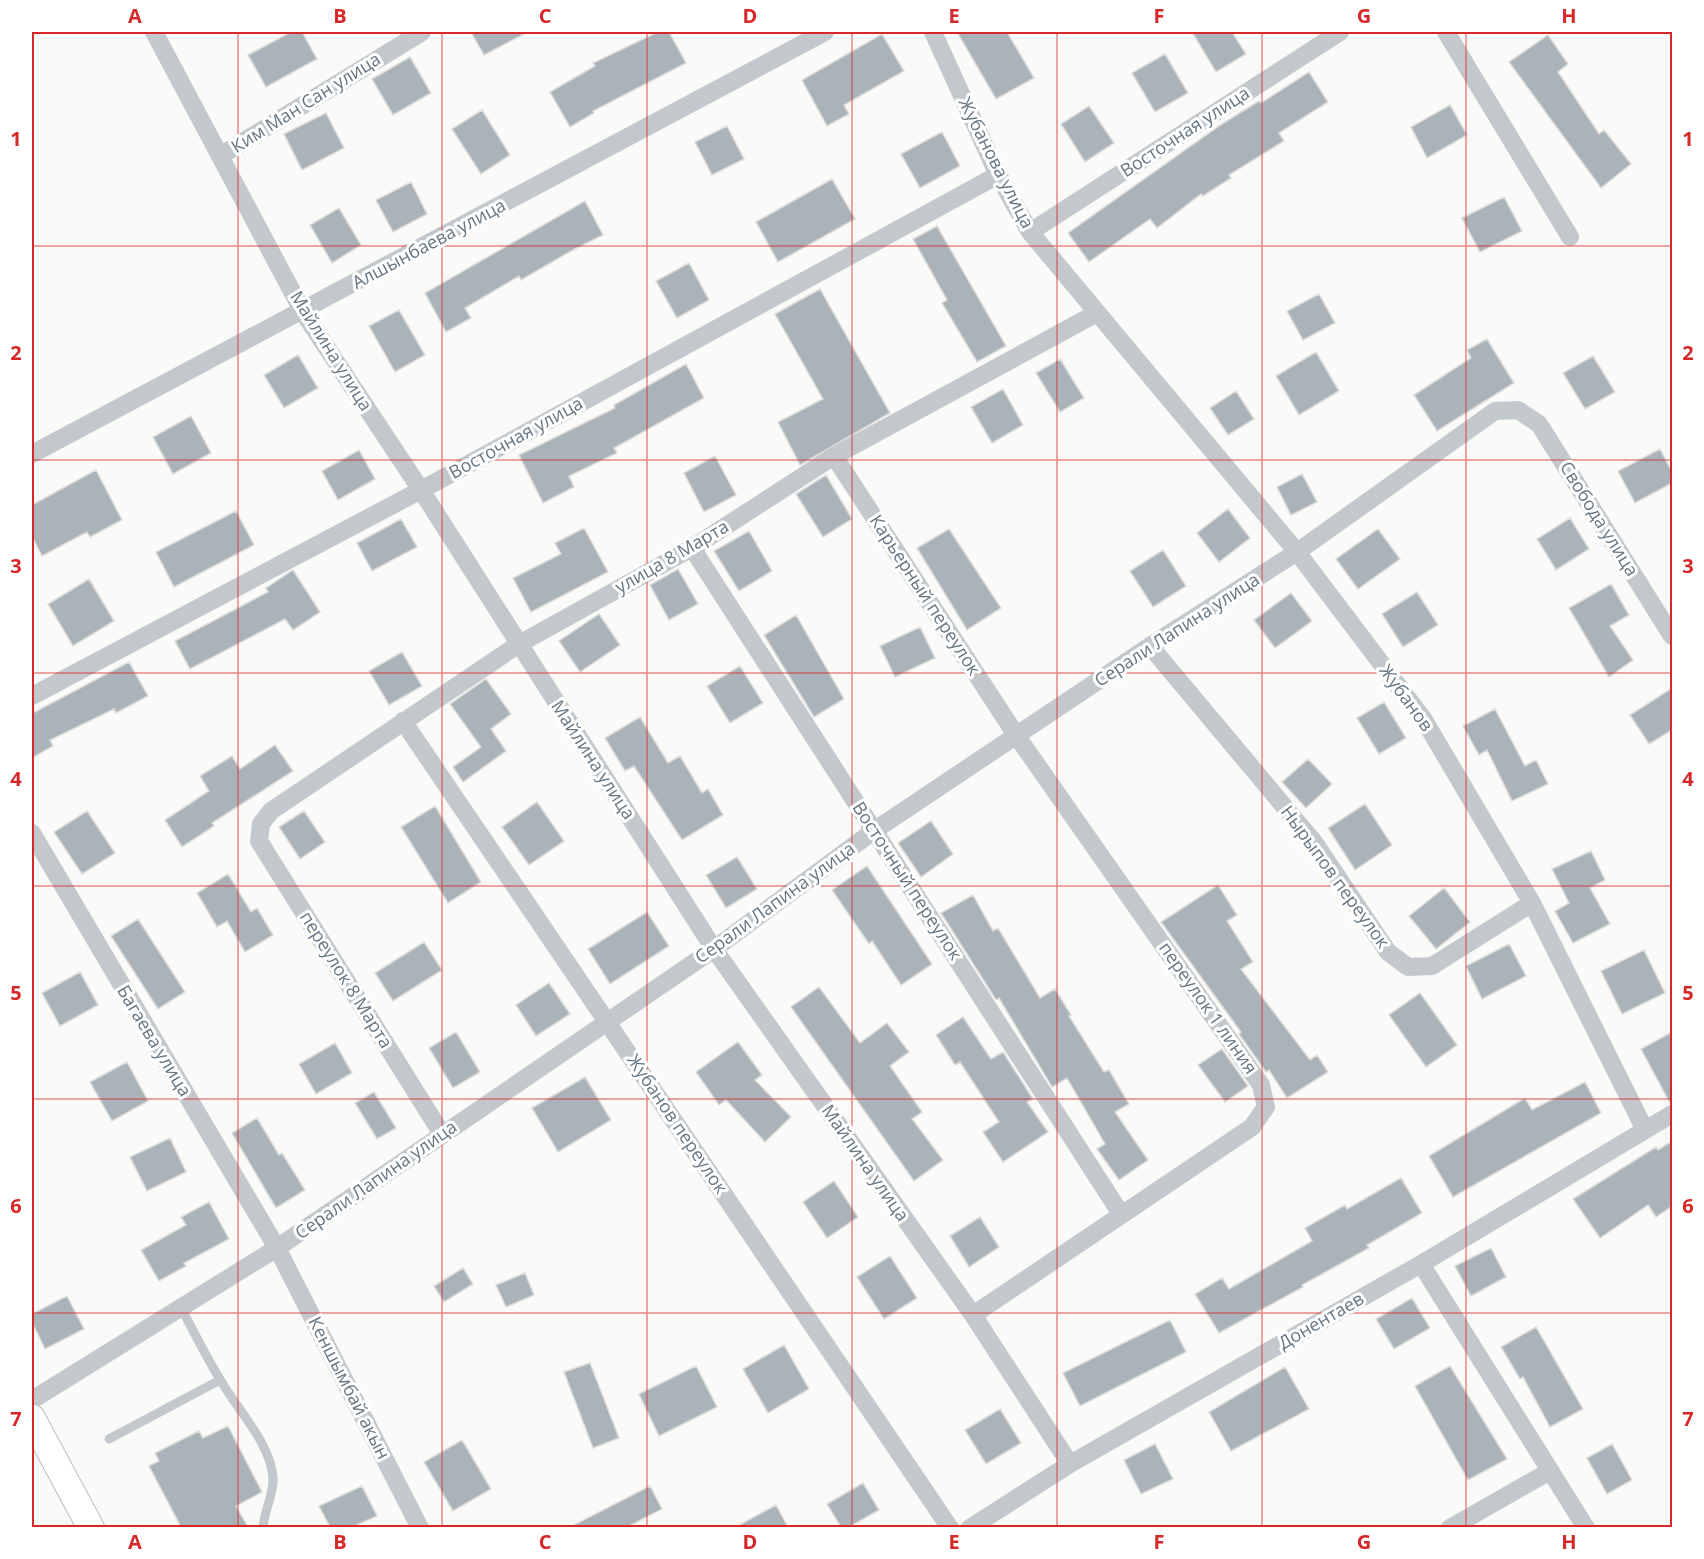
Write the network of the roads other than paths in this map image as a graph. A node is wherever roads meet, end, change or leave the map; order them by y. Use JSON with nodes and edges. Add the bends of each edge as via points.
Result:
{"nodes":[{"id":1,"x":154,"y":32,"type":"edge"},
{"id":2,"x":422,"y":32,"type":"edge"},
{"id":3,"x":825,"y":32,"type":"edge"},
{"id":4,"x":933,"y":32,"type":"edge"},
{"id":5,"x":1340,"y":32,"type":"edge"},
{"id":6,"x":1446,"y":32,"type":"edge"},
{"id":7,"x":220,"y":156,"type":"junction"},
{"id":8,"x":998,"y":175,"type":"junction"},
{"id":9,"x":1030,"y":232,"type":"junction"},
{"id":10,"x":1570,"y":237,"type":"dead end"},
{"id":11,"x":303,"y":312,"type":"junction"},
{"id":12,"x":1097,"y":313,"type":"junction"},
{"id":13,"x":1518,"y":410,"type":"joint"},
{"id":14,"x":32,"y":454,"type":"edge"},
{"id":15,"x":834,"y":456,"type":"junction"},
{"id":16,"x":421,"y":490,"type":"junction"},
{"id":17,"x":692,"y":548,"type":"junction"},
{"id":18,"x":1297,"y":552,"type":"junction"},
{"id":19,"x":1672,"y":636,"type":"edge"},
{"id":20,"x":519,"y":644,"type":"junction"},
{"id":21,"x":1150,"y":646,"type":"junction"},
{"id":22,"x":32,"y":696,"type":"edge"},
{"id":23,"x":403,"y":721,"type":"junction"},
{"id":24,"x":1016,"y":735,"type":"junction"},
{"id":25,"x":261,"y":824,"type":"joint"},
{"id":26,"x":875,"y":830,"type":"junction"},
{"id":27,"x":32,"y":833,"type":"edge"},
{"id":28,"x":1532,"y":903,"type":"junction"},
{"id":29,"x":714,"y":949,"type":"junction"},
{"id":30,"x":607,"y":1021,"type":"junction"},
{"id":31,"x":1672,"y":1114,"type":"edge"},
{"id":32,"x":1645,"y":1130,"type":"junction"},
{"id":33,"x":442,"y":1134,"type":"junction"},
{"id":34,"x":1121,"y":1214,"type":"junction"},
{"id":35,"x":277,"y":1248,"type":"junction"},
{"id":36,"x":1421,"y":1264,"type":"junction"},
{"id":37,"x":181,"y":1308,"type":"junction"},
{"id":38,"x":973,"y":1315,"type":"junction"},
{"id":39,"x":220,"y":1380,"type":"junction"},
{"id":40,"x":32,"y":1400,"type":"edge"},
{"id":41,"x":32,"y":1418,"type":"edge"},
{"id":42,"x":109,"y":1439,"type":"dead end"},
{"id":43,"x":1070,"y":1464,"type":"junction"},
{"id":44,"x":1550,"y":1471,"type":"junction"},
{"id":45,"x":91,"y":1527,"type":"edge"},
{"id":46,"x":263,"y":1527,"type":"edge"},
{"id":47,"x":420,"y":1527,"type":"edge"},
{"id":48,"x":950,"y":1527,"type":"edge"},
{"id":49,"x":970,"y":1527,"type":"edge"},
{"id":50,"x":1450,"y":1527,"type":"edge"},
{"id":51,"x":1586,"y":1527,"type":"edge"}],
"edges":[{"from":1,"to":7,"type":"street","name":"Майлина улица"},
{"from":2,"to":7,"type":"street","name":"Ким Ман Сан улица"},
{"from":3,"to":11,"type":"street","name":"Алшынбаева улица"},
{"from":4,"to":8,"type":"street","name":"Жубанова улица"},
{"from":5,"to":9,"type":"street","name":"Восточная улица"},
{"from":6,"to":10,"type":"street"},
{"from":7,"to":11,"type":"street","name":"Майлина улица"},
{"from":8,"to":9,"type":"street","name":"Жубанова улица"},
{"from":8,"to":16,"type":"street","name":"Восточная улица"},
{"from":9,"to":12,"type":"street","name":"Жубанова улица"},
{"from":11,"to":14,"type":"street","name":"Алшынбаева улица"},
{"from":11,"to":16,"type":"street","name":"Майлина улица"},
{"from":12,"to":15,"type":"street","name":"улица 8 Марта"},
{"from":12,"to":18,"type":"street","name":"Жубанов"},
{"from":13,"to":18,"type":"street","name":"Серали Лапина улица","via":[[1496,411]]},
{"from":13,"to":19,"type":"street","name":"Свобода улица","via":[[1539,424]]},
{"from":15,"to":17,"type":"street","name":"улица 8 Марта"},
{"from":15,"to":24,"type":"street","name":"Карьерный переулок"},
{"from":16,"to":20,"type":"street","name":"Майлина улица"},
{"from":16,"to":22,"type":"street","name":"Восточная улица"},
{"from":17,"to":20,"type":"street","name":"улица 8 Марта"},
{"from":17,"to":26,"type":"street","name":"Восточный переулок"},
{"from":18,"to":21,"type":"street","name":"Серали Лапина улица"},
{"from":18,"to":28,"type":"street","name":"Жубанов","via":[[1424,720]]},
{"from":20,"to":23,"type":"street","name":"улица 8 Марта"},
{"from":20,"to":29,"type":"street","name":"Майлина улица"},
{"from":21,"to":24,"type":"street","name":"Серали Лапина улица"},
{"from":21,"to":28,"type":"street","name":"Нырыпов переулок","via":[[1314,842],[1389,952],[1408,967],[1432,966]]},
{"from":23,"to":25,"type":"street","name":"улица 8 Марта","via":[[271,811]]},
{"from":23,"to":30,"type":"street","name":"Жубанов переулок"},
{"from":24,"to":26,"type":"street","name":"Серали Лапина улица"},
{"from":24,"to":34,"type":"street","name":"переулок 1 линия","via":[[1262,1085],[1266,1107],[1252,1127]]},
{"from":25,"to":33,"type":"street","name":"переулок 8 Марта","via":[[259,841]]},
{"from":26,"to":29,"type":"street","name":"Серали Лапина улица"},
{"from":26,"to":34,"type":"street","name":"Восточный переулок"},
{"from":27,"to":35,"type":"street","name":"Багаева улица"},
{"from":28,"to":32,"type":"street","name":"Жубанов"},
{"from":29,"to":30,"type":"street","name":"Серали Лапина улица"},
{"from":29,"to":38,"type":"street","name":"Майлина улица"},
{"from":30,"to":33,"type":"street","name":"Серали Лапина улица"},
{"from":30,"to":48,"type":"street","name":"Жубанов переулок"},
{"from":31,"to":32,"type":"street","name":"Донентаев"},
{"from":32,"to":36,"type":"street","name":"Донентаев"},
{"from":33,"to":35,"type":"street","name":"Серали Лапина улица"},
{"from":34,"to":38,"type":"street","name":"переулок 1 линия"},
{"from":35,"to":37,"type":"street","name":"Серали Лапина улица"},
{"from":35,"to":47,"type":"street","name":"Кеншымбай акын"},
{"from":36,"to":43,"type":"street","name":"Донентаев"},
{"from":36,"to":44,"type":"street"},
{"from":37,"to":39,"type":"lane"},
{"from":37,"to":40,"type":"street","name":"Серали Лапина улица"},
{"from":38,"to":43,"type":"street","name":"Майлина улица"},
{"from":39,"to":42,"type":"lane"},
{"from":39,"to":46,"type":"lane","via":[[249,1422],[271,1467],[273,1481]]},
{"from":41,"to":45,"type":"street"},
{"from":43,"to":49,"type":"street","name":"Донентаев"},
{"from":44,"to":50,"type":"street"},
{"from":44,"to":51,"type":"street"}]}
